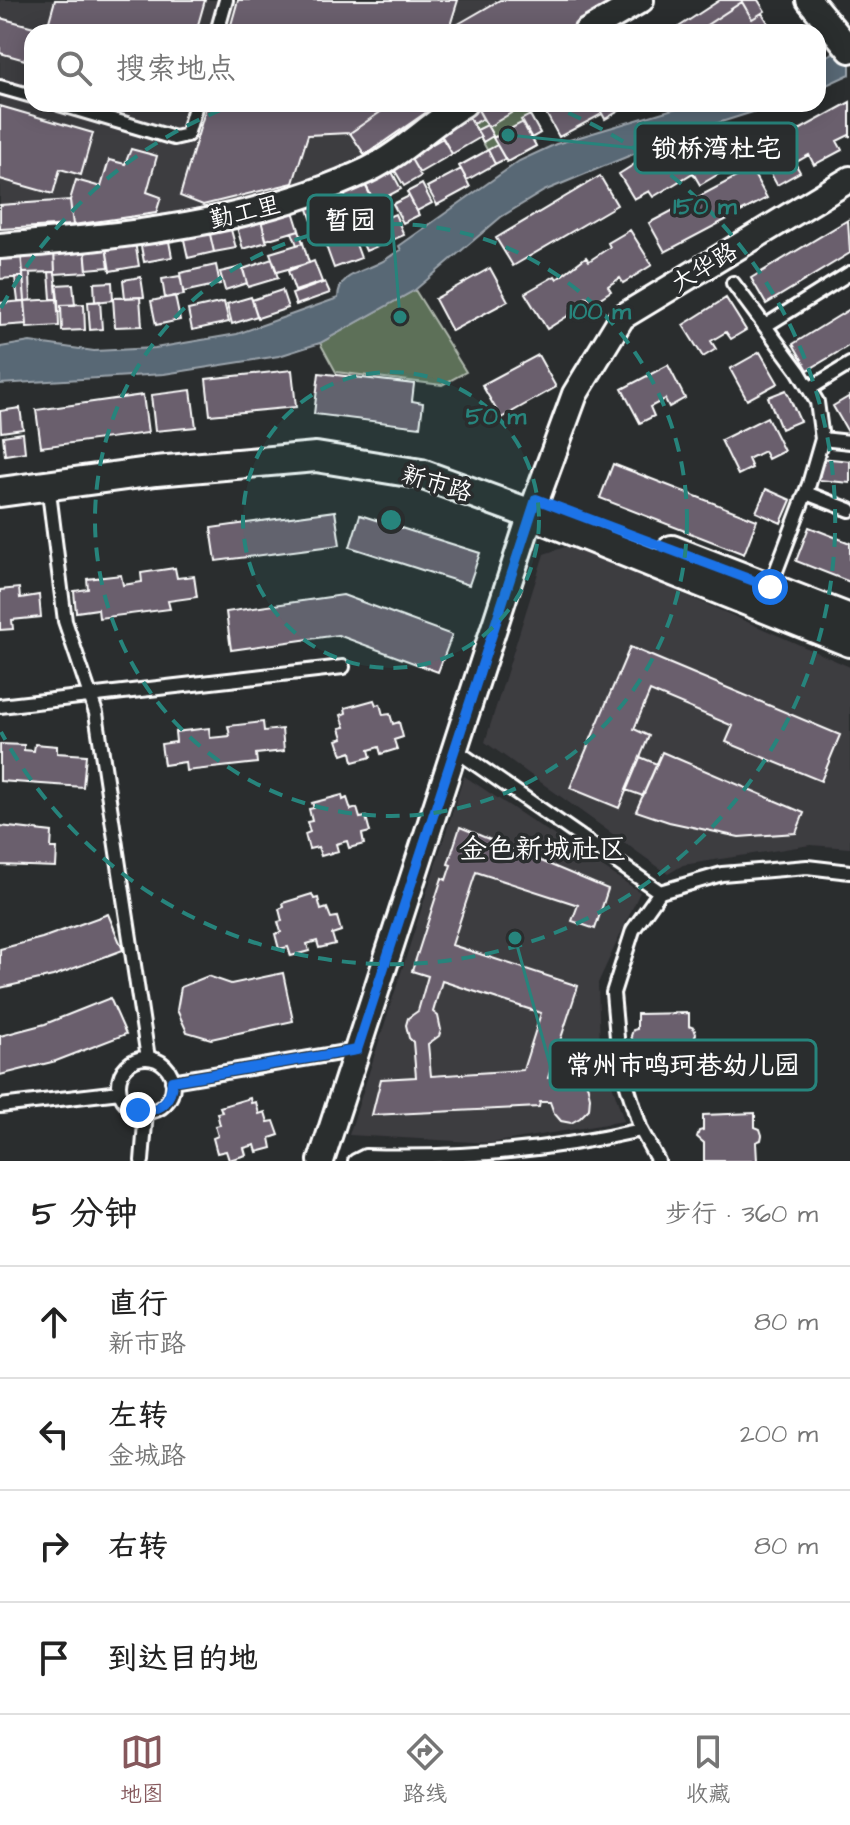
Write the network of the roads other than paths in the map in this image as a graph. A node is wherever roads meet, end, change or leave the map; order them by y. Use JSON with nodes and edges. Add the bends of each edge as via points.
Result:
{"nodes":[{"id":1,"x":226,"y":0,"type":"edge"},
{"id":2,"x":641,"y":0,"type":"edge"},
{"id":3,"x":809,"y":0,"type":"edge"},
{"id":4,"x":219,"y":24,"type":"edge"},
{"id":5,"x":600,"y":24,"type":"edge"},
{"id":6,"x":850,"y":50,"type":"edge"},
{"id":7,"x":0,"y":87,"type":"edge"},
{"id":8,"x":24,"y":94,"type":"edge"},
{"id":9,"x":86,"y":112,"type":"edge"},
{"id":10,"x":194,"y":112,"type":"edge"},
{"id":11,"x":452,"y":112,"type":"edge"},
{"id":12,"x":850,"y":179,"type":"edge"},
{"id":13,"x":0,"y":246,"type":"edge"},
{"id":14,"x":850,"y":273,"type":"edge"},
{"id":15,"x":733,"y":283,"type":"dead end"},
{"id":16,"x":765,"y":326,"type":"junction"},
{"id":17,"x":850,"y":364,"type":"edge"},
{"id":18,"x":809,"y":389,"type":"junction"},
{"id":19,"x":822,"y":439,"type":"junction"},
{"id":20,"x":850,"y":442,"type":"edge"},
{"id":21,"x":0,"y":474,"type":"edge"},
{"id":22,"x":48,"y":484,"type":"junction"},
{"id":23,"x":0,"y":492,"type":"edge"},
{"id":24,"x":806,"y":493,"type":"junction"},
{"id":25,"x":534,"y":506,"type":"junction"},
{"id":26,"x":850,"y":510,"type":"edge"},
{"id":27,"x":770,"y":587,"type":"junction"},
{"id":28,"x":850,"y":619,"type":"edge"},
{"id":29,"x":850,"y":642,"type":"edge"},
{"id":30,"x":343,"y":667,"type":"dead end"},
{"id":31,"x":90,"y":695,"type":"junction"},
{"id":32,"x":0,"y":706,"type":"edge"},
{"id":33,"x":454,"y":749,"type":"junction"},
{"id":34,"x":850,"y":872,"type":"edge"},
{"id":35,"x":660,"y":892,"type":"junction"},
{"id":36,"x":357,"y":1050,"type":"junction"},
{"id":37,"x":148,"y":1058,"type":"junction"},
{"id":38,"x":172,"y":1081,"type":"junction"},
{"id":39,"x":120,"y":1092,"type":"junction"},
{"id":40,"x":0,"y":1106,"type":"edge"},
{"id":41,"x":146,"y":1111,"type":"junction"},
{"id":42,"x":641,"y":1130,"type":"junction"},
{"id":43,"x":142,"y":1161,"type":"edge"},
{"id":44,"x":321,"y":1161,"type":"edge"},
{"id":45,"x":355,"y":1161,"type":"edge"},
{"id":46,"x":658,"y":1161,"type":"edge"}],
"edges":[{"from":1,"to":4,"type":"lane"},
{"from":2,"to":5,"type":"street"},
{"from":3,"to":6,"type":"street"},
{"from":7,"to":8,"type":"lane"},
{"from":9,"to":10,"type":"lane","via":[[174,138],[187,135]]},
{"from":11,"to":13,"type":"street","name":"勤工里","via":[[372,168],[300,199],[109,237]]},
{"from":12,"to":25,"type":"street","name":"大华路","via":[[622,317],[575,394]]},
{"from":14,"to":16,"type":"lane"},
{"from":15,"to":16,"type":"lane"},
{"from":16,"to":18,"type":"lane"},
{"from":17,"to":18,"type":"lane"},
{"from":18,"to":19,"type":"lane","via":[[817,402]]},
{"from":19,"to":20,"type":"lane"},
{"from":19,"to":24,"type":"lane"},
{"from":21,"to":25,"type":"street","name":"新市路","via":[[289,442],[374,447],[453,467]]},
{"from":22,"to":23,"type":"street","name":"新市路"},
{"from":22,"to":25,"type":"street","name":"新市路","via":[[316,457],[421,474]]},
{"from":22,"to":31,"type":"lane","via":[[65,621]]},
{"from":24,"to":26,"type":"lane"},
{"from":24,"to":27,"type":"lane"},
{"from":25,"to":27,"type":"street","name":"新市路"},
{"from":25,"to":29,"type":"street","name":"新市路"},
{"from":25,"to":33,"type":"street","name":"大华路"},
{"from":27,"to":28,"type":"street","name":"新市路"},
{"from":30,"to":31,"type":"lane"},
{"from":31,"to":32,"type":"lane"},
{"from":31,"to":37,"type":"lane"},
{"from":33,"to":35,"type":"lane"},
{"from":33,"to":36,"type":"street","name":"大华路"},
{"from":34,"to":35,"type":"lane","via":[[807,867],[722,874]]},
{"from":35,"to":42,"type":"lane","via":[[633,930],[613,993],[619,1060]]},
{"from":36,"to":38,"type":"lane"},
{"from":36,"to":44,"type":"street","name":"大华路"},
{"from":37,"to":38,"type":"lane","via":[[164,1065]]},
{"from":37,"to":39,"type":"lane","via":[[125,1068]]},
{"from":38,"to":41,"type":"lane","via":[[163,1105]]},
{"from":39,"to":40,"type":"lane"},
{"from":39,"to":41,"type":"lane","via":[[130,1106]]},
{"from":41,"to":43,"type":"lane"},
{"from":42,"to":45,"type":"lane","via":[[499,1154],[365,1156]]},
{"from":42,"to":46,"type":"lane"}]}
